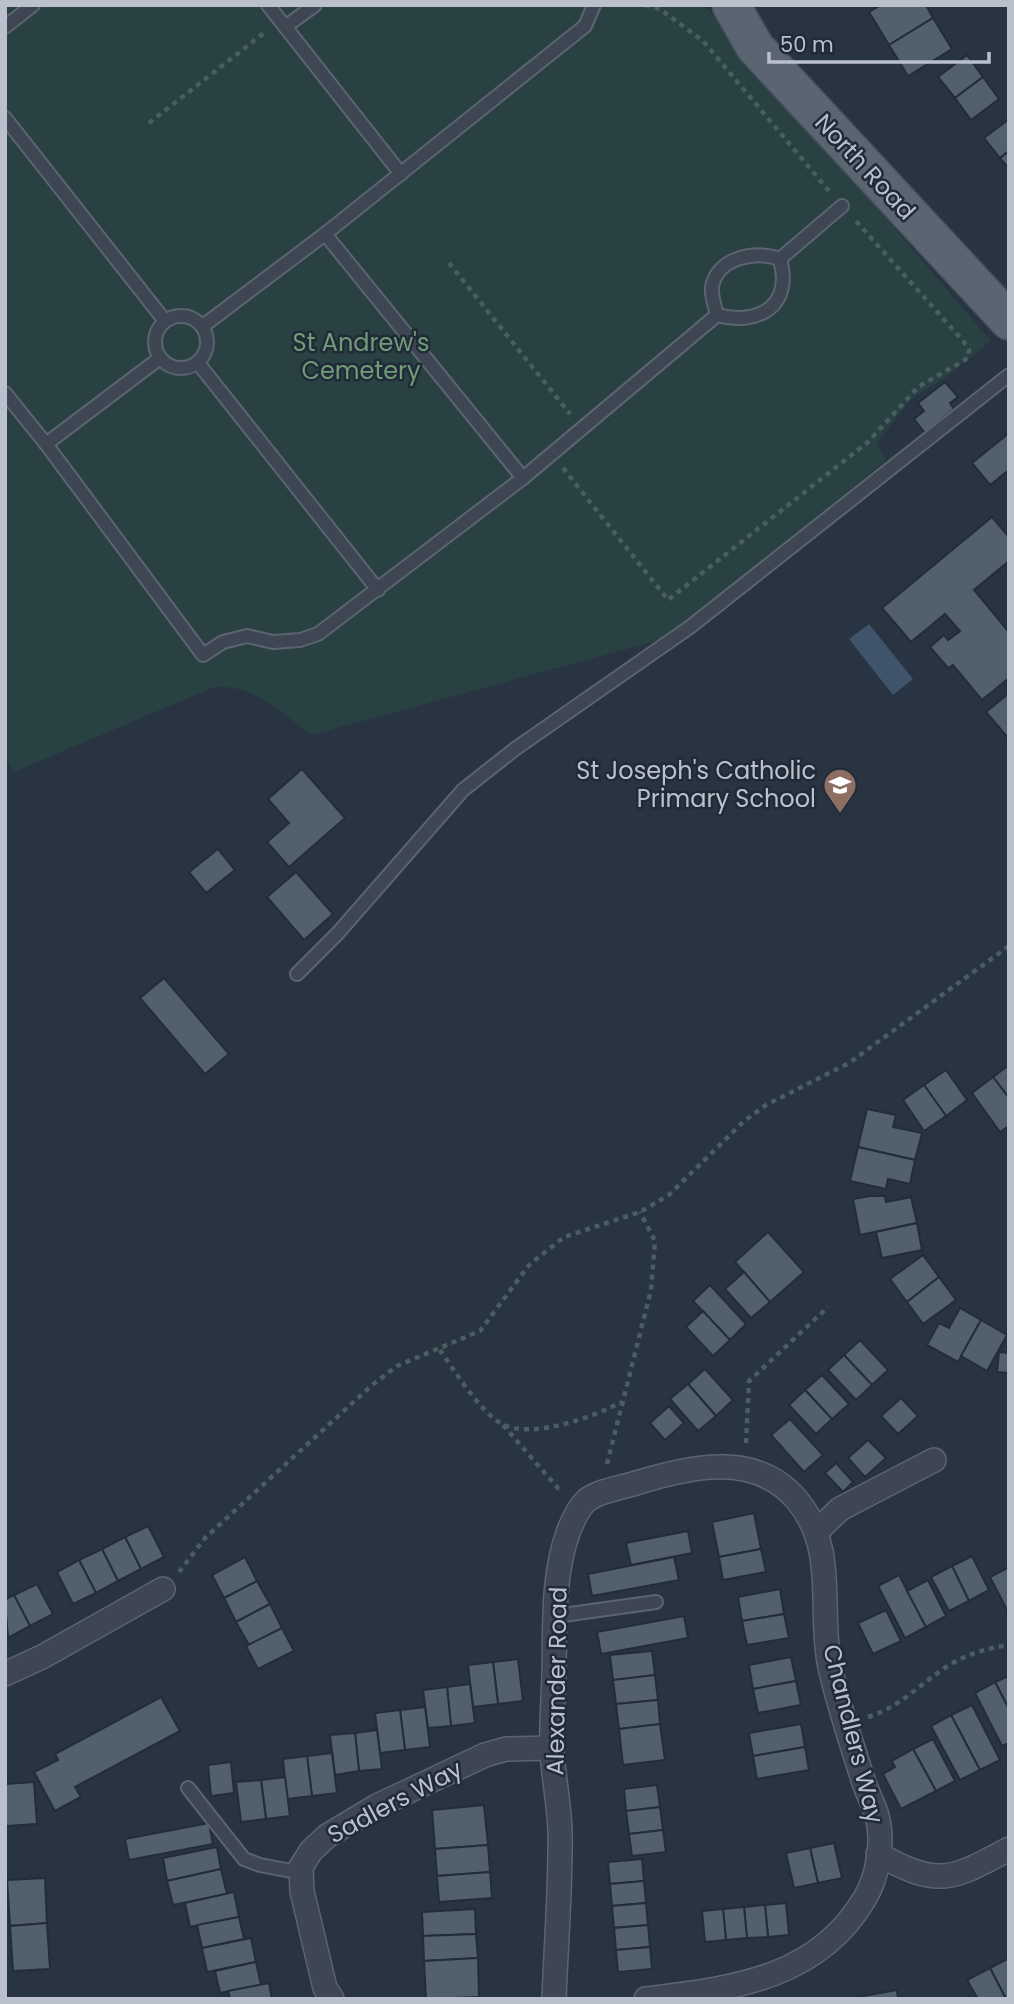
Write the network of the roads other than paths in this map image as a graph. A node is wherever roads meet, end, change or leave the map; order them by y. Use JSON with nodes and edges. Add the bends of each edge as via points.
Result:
{"nodes":[{"id":1,"x":33,"y":5,"type":"edge"},
{"id":2,"x":268,"y":5,"type":"edge"},
{"id":3,"x":315,"y":5,"type":"edge"},
{"id":4,"x":594,"y":5,"type":"edge"},
{"id":5,"x":731,"y":5,"type":"edge"},
{"id":6,"x":282,"y":24,"type":"junction"},
{"id":7,"x":5,"y":27,"type":"edge"},
{"id":8,"x":5,"y":118,"type":"edge"},
{"id":9,"x":401,"y":174,"type":"junction"},
{"id":10,"x":842,"y":206,"type":"road end"},
{"id":11,"x":324,"y":234,"type":"junction"},
{"id":12,"x":780,"y":259,"type":"junction"},
{"id":13,"x":1006,"y":313,"type":"edge"},
{"id":14,"x":717,"y":315,"type":"junction"},
{"id":15,"x":165,"y":321,"type":"junction"},
{"id":16,"x":202,"y":326,"type":"junction"},
{"id":17,"x":160,"y":358,"type":"junction"},
{"id":18,"x":198,"y":363,"type":"junction"},
{"id":19,"x":1009,"y":375,"type":"edge"},
{"id":20,"x":5,"y":393,"type":"edge"},
{"id":21,"x":46,"y":444,"type":"junction"},
{"id":22,"x":523,"y":478,"type":"junction"},
{"id":23,"x":378,"y":590,"type":"junction"},
{"id":24,"x":297,"y":974,"type":"dead end"},
{"id":25,"x":934,"y":1460,"type":"dead end"},
{"id":26,"x":671,"y":1472,"type":"joint"},
{"id":27,"x":817,"y":1531,"type":"junction"},
{"id":28,"x":163,"y":1589,"type":"road end"},
{"id":29,"x":656,"y":1602,"type":"dead end"},
{"id":30,"x":556,"y":1616,"type":"junction"},
{"id":31,"x":5,"y":1674,"type":"edge"},
{"id":32,"x":552,"y":1748,"type":"junction"},
{"id":33,"x":188,"y":1788,"type":"dead end"},
{"id":34,"x":1009,"y":1849,"type":"edge"},
{"id":35,"x":878,"y":1854,"type":"junction"},
{"id":36,"x":302,"y":1873,"type":"junction"},
{"id":37,"x":332,"y":1999,"type":"edge"},
{"id":38,"x":554,"y":1999,"type":"edge"},
{"id":39,"x":646,"y":1999,"type":"edge"}],
"edges":[{"from":1,"to":7,"type":"lane"},
{"from":2,"to":6,"type":"lane"},
{"from":3,"to":6,"type":"lane"},
{"from":4,"to":9,"type":"lane","via":[[585,26]]},
{"from":5,"to":13,"type":"main road","name":"North Road","via":[[755,47]]},
{"from":6,"to":9,"type":"lane"},
{"from":8,"to":15,"type":"lane"},
{"from":9,"to":11,"type":"lane"},
{"from":10,"to":12,"type":"lane"},
{"from":11,"to":16,"type":"lane"},
{"from":11,"to":22,"type":"lane"},
{"from":12,"to":14,"type":"lane","via":[[784,289],[766,312],[734,320]]},
{"from":12,"to":14,"type":"lane","via":[[757,253],[732,263],[718,275],[712,288]]},
{"from":14,"to":22,"type":"lane"},
{"from":15,"to":16,"type":"lane","via":[[184,316]]},
{"from":15,"to":17,"type":"lane","via":[[155,339]]},
{"from":16,"to":18,"type":"lane","via":[[207,345]]},
{"from":17,"to":18,"type":"lane","via":[[178,368]]},
{"from":17,"to":21,"type":"lane"},
{"from":18,"to":23,"type":"lane"},
{"from":19,"to":24,"type":"lane","via":[[690,627],[463,790]]},
{"from":20,"to":21,"type":"lane"},
{"from":21,"to":23,"type":"lane","via":[[203,655],[223,642],[247,636],[273,642],[318,634]]},
{"from":22,"to":23,"type":"lane"},
{"from":25,"to":27,"type":"street","via":[[840,1509]]},
{"from":26,"to":27,"type":"street","name":"Chandlers Way","via":[[710,1466],[745,1468],[776,1482],[796,1499]]},
{"from":26,"to":30,"type":"street","name":"Alexander Road","via":[[587,1500],[570,1528],[560,1558]]},
{"from":27,"to":35,"type":"street","name":"Chandlers Way","via":[[825,1560],[829,1661],[878,1819]]},
{"from":28,"to":31,"type":"street"},
{"from":29,"to":30,"type":"lane"},
{"from":30,"to":32,"type":"street","name":"Alexander Road"},
{"from":32,"to":36,"type":"street","name":"Sadlers Way","via":[[497,1750],[377,1806],[327,1836],[311,1851]]},
{"from":32,"to":38,"type":"street","name":"Alexander Road","via":[[560,1827]]},
{"from":33,"to":36,"type":"lane","via":[[244,1859]]},
{"from":34,"to":35,"type":"street","name":"Chandlers Way","via":[[948,1877],[926,1877]]},
{"from":35,"to":39,"type":"street","name":"Chandlers Way","via":[[873,1885],[855,1915],[828,1945],[801,1964],[706,1991]]},
{"from":36,"to":37,"type":"street","via":[[302,1891],[325,1988]]}]}
